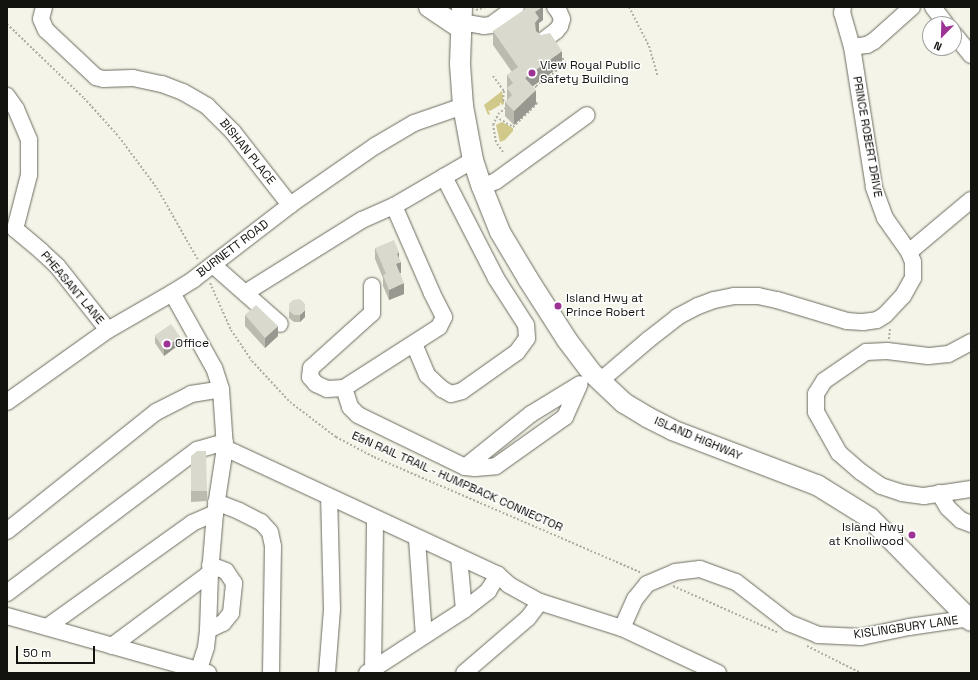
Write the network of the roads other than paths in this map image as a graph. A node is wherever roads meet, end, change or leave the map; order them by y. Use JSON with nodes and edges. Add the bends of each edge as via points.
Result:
{"nodes":[{"id":1,"x":44,"y":7,"type":"edge"},
{"id":2,"x":429,"y":7,"type":"edge"},
{"id":3,"x":516,"y":7,"type":"edge"},
{"id":4,"x":555,"y":7,"type":"edge"},
{"id":5,"x":843,"y":7,"type":"edge"},
{"id":6,"x":912,"y":7,"type":"edge"},
{"id":7,"x":932,"y":7,"type":"edge"},
{"id":8,"x":939,"y":16,"type":"edge"},
{"id":9,"x":461,"y":19,"type":"edge"},
{"id":10,"x":544,"y":40,"type":"edge"},
{"id":11,"x":962,"y":44,"type":"edge"},
{"id":12,"x":852,"y":48,"type":"junction"},
{"id":13,"x":971,"y":55,"type":"edge"},
{"id":14,"x":7,"y":96,"type":"edge"},
{"id":15,"x":463,"y":106,"type":"junction"},
{"id":16,"x":587,"y":115,"type":"dead end"},
{"id":17,"x":473,"y":160,"type":"junction"},
{"id":18,"x":444,"y":177,"type":"junction"},
{"id":19,"x":482,"y":187,"type":"junction"},
{"id":20,"x":971,"y":200,"type":"edge"},
{"id":21,"x":290,"y":205,"type":"junction"},
{"id":22,"x":394,"y":206,"type":"junction"},
{"id":23,"x":11,"y":234,"type":"edge"},
{"id":24,"x":909,"y":252,"type":"junction"},
{"id":25,"x":208,"y":268,"type":"junction"},
{"id":26,"x":372,"y":286,"type":"dead end"},
{"id":27,"x":172,"y":293,"type":"junction"},
{"id":28,"x":245,"y":293,"type":"junction"},
{"id":29,"x":280,"y":324,"type":"dead end"},
{"id":30,"x":108,"y":330,"type":"junction"},
{"id":31,"x":971,"y":342,"type":"edge"},
{"id":32,"x":414,"y":344,"type":"junction"},
{"id":33,"x":590,"y":380,"type":"junction"},
{"id":34,"x":344,"y":388,"type":"junction"},
{"id":35,"x":222,"y":389,"type":"junction"},
{"id":36,"x":7,"y":402,"type":"edge"},
{"id":37,"x":531,"y":414,"type":"junction"},
{"id":38,"x":545,"y":432,"type":"junction"},
{"id":39,"x":225,"y":445,"type":"junction"},
{"id":40,"x":465,"y":467,"type":"junction"},
{"id":41,"x":971,"y":489,"type":"edge"},
{"id":42,"x":939,"y":494,"type":"junction"},
{"id":43,"x":330,"y":497,"type":"junction"},
{"id":44,"x":215,"y":508,"type":"junction"},
{"id":45,"x":375,"y":520,"type":"junction"},
{"id":46,"x":971,"y":524,"type":"edge"},
{"id":47,"x":7,"y":531,"type":"edge"},
{"id":48,"x":417,"y":539,"type":"junction"},
{"id":49,"x":459,"y":557,"type":"junction"},
{"id":50,"x":210,"y":569,"type":"junction"},
{"id":51,"x":498,"y":575,"type":"junction"},
{"id":52,"x":7,"y":593,"type":"edge"},
{"id":53,"x":540,"y":602,"type":"junction"},
{"id":54,"x":464,"y":610,"type":"junction"},
{"id":55,"x":7,"y":616,"type":"edge"},
{"id":56,"x":970,"y":619,"type":"edge"},
{"id":57,"x":47,"y":627,"type":"junction"},
{"id":58,"x":622,"y":628,"type":"junction"},
{"id":59,"x":208,"y":630,"type":"junction"},
{"id":60,"x":424,"y":636,"type":"junction"},
{"id":61,"x":112,"y":646,"type":"junction"},
{"id":62,"x":204,"y":671,"type":"edge"},
{"id":63,"x":370,"y":671,"type":"edge"},
{"id":64,"x":271,"y":673,"type":"edge"},
{"id":65,"x":327,"y":673,"type":"edge"},
{"id":66,"x":464,"y":673,"type":"edge"},
{"id":67,"x":718,"y":673,"type":"edge"}],
"edges":[{"from":1,"to":21,"type":"street","name":"BISHAN PLACE","via":[[41,19],[46,30],[90,73],[103,79],[133,78],[162,84],[184,92],[207,106],[233,132]]},
{"from":2,"to":9,"type":"main road"},
{"from":3,"to":9,"type":"street","via":[[491,25],[484,26]]},
{"from":4,"to":10,"type":"street","via":[[562,19],[560,26]]},
{"from":5,"to":12,"type":"street","name":"PRINCE ROBERT DRIVE","via":[[842,13]]},
{"from":6,"to":12,"type":"street","via":[[874,41]]},
{"from":7,"to":8,"type":"street"},
{"from":9,"to":15,"type":"main road","name":"ISLAND HIGHWAY","via":[[460,64]]},
{"from":11,"to":13,"type":"street"},
{"from":12,"to":24,"type":"street","name":"PRINCE ROBERT DRIVE","via":[[874,187],[885,218]]},
{"from":14,"to":23,"type":"street","name":"PHEASANT LANE","via":[[16,109],[29,140],[29,175]]},
{"from":15,"to":17,"type":"main road","name":"ISLAND HIGHWAY"},
{"from":15,"to":21,"type":"street","name":"BURNETT ROAD","via":[[414,123]]},
{"from":16,"to":19,"type":"street","via":[[496,181]]},
{"from":17,"to":18,"type":"street"},
{"from":17,"to":19,"type":"main road","name":"ISLAND HIGHWAY"},
{"from":18,"to":22,"type":"street"},
{"from":18,"to":32,"type":"street","via":[[496,278],[526,325],[527,338],[517,352],[462,391],[451,394],[427,375]]},
{"from":19,"to":33,"type":"main road","name":"ISLAND HIGHWAY","via":[[500,232]]},
{"from":20,"to":24,"type":"street"},
{"from":21,"to":25,"type":"street","name":"BURNETT ROAD"},
{"from":22,"to":28,"type":"street","via":[[362,220]]},
{"from":22,"to":32,"type":"street","via":[[444,317],[439,327]]},
{"from":23,"to":30,"type":"street","name":"PHEASANT LANE","via":[[41,251]]},
{"from":24,"to":33,"type":"street","name":"PRINCE ROBERT DRIVE","via":[[913,262],[913,278],[903,296],[887,313],[876,320],[847,321],[758,296],[734,296],[714,300],[677,317]]},
{"from":25,"to":27,"type":"street","name":"BURNETT ROAD"},
{"from":25,"to":28,"type":"street"},
{"from":26,"to":34,"type":"street","via":[[372,313],[311,368],[310,377],[316,384],[328,389]]},
{"from":27,"to":30,"type":"street","name":"BURNETT ROAD"},
{"from":27,"to":35,"type":"street","via":[[214,368]]},
{"from":28,"to":29,"type":"street"},
{"from":30,"to":36,"type":"street","name":"BURNETT ROAD"},
{"from":31,"to":42,"type":"street","via":[[948,354],[928,356],[887,351],[866,352],[824,381],[816,394],[816,412],[839,453],[861,472],[881,486],[902,493],[924,496]]},
{"from":32,"to":34,"type":"street"},
{"from":33,"to":37,"type":"street"},
{"from":33,"to":38,"type":"street","via":[[565,417]]},
{"from":33,"to":56,"type":"main road","name":"ISLAND HIGHWAY","via":[[672,430],[817,485],[870,518]]},
{"from":34,"to":40,"type":"street","via":[[350,407],[358,415]]},
{"from":35,"to":39,"type":"street"},
{"from":35,"to":47,"type":"street","via":[[192,394],[156,412]]},
{"from":37,"to":38,"type":"street"},
{"from":37,"to":40,"type":"street"},
{"from":38,"to":40,"type":"street","via":[[496,466]]},
{"from":39,"to":43,"type":"street"},
{"from":39,"to":44,"type":"street"},
{"from":39,"to":52,"type":"street","via":[[197,450]]},
{"from":41,"to":42,"type":"street"},
{"from":42,"to":46,"type":"street","via":[[948,508],[961,520]]},
{"from":43,"to":45,"type":"street"},
{"from":43,"to":65,"type":"street","via":[[332,609]]},
{"from":44,"to":50,"type":"street"},
{"from":44,"to":57,"type":"street"},
{"from":44,"to":64,"type":"street","via":[[239,510],[261,522],[270,532],[273,546]]},
{"from":45,"to":48,"type":"street"},
{"from":45,"to":63,"type":"street"},
{"from":48,"to":49,"type":"street"},
{"from":48,"to":60,"type":"street"},
{"from":49,"to":51,"type":"street"},
{"from":49,"to":54,"type":"street"},
{"from":50,"to":59,"type":"street"},
{"from":50,"to":59,"type":"street","via":[[226,571],[234,583],[231,613],[223,624]]},
{"from":50,"to":61,"type":"street"},
{"from":51,"to":53,"type":"street","via":[[509,585]]},
{"from":51,"to":54,"type":"street","via":[[488,592]]},
{"from":53,"to":58,"type":"street"},
{"from":53,"to":66,"type":"street","via":[[528,618]]},
{"from":54,"to":60,"type":"street"},
{"from":55,"to":57,"type":"street"},
{"from":56,"to":58,"type":"street","name":"KISLINGBURY LANE","via":[[909,627],[861,637],[818,635],[789,623],[736,582],[700,568],[663,576],[647,584],[635,599]]},
{"from":57,"to":61,"type":"street"},
{"from":58,"to":67,"type":"street"},
{"from":59,"to":62,"type":"street"},
{"from":60,"to":63,"type":"street"},
{"from":61,"to":62,"type":"street"}]}
